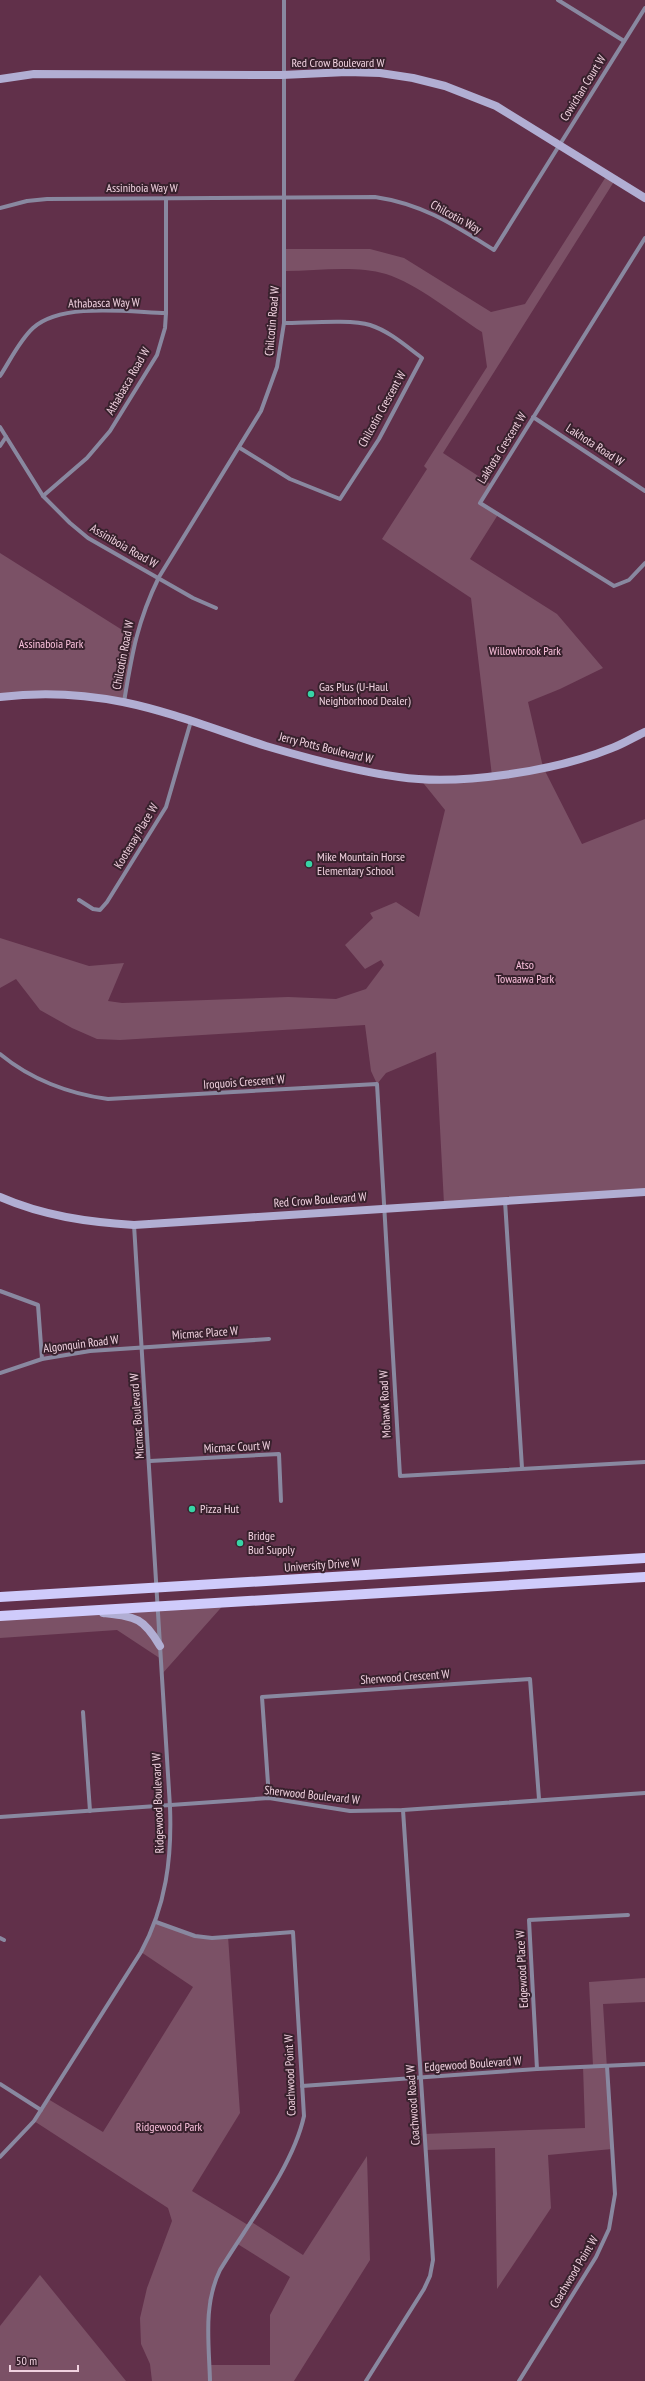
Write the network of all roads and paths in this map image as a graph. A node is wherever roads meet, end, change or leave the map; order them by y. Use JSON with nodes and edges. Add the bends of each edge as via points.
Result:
{"nodes":[{"id":1,"x":284,"y":0,"type":"edge"},
{"id":2,"x":558,"y":0,"type":"edge"},
{"id":3,"x":645,"y":8,"type":"edge"},
{"id":4,"x":624,"y":41,"type":"junction"},
{"id":5,"x":282,"y":75,"type":"junction"},
{"id":6,"x":0,"y":79,"type":"edge"},
{"id":7,"x":559,"y":145,"type":"junction"},
{"id":8,"x":285,"y":196,"type":"junction"},
{"id":9,"x":645,"y":198,"type":"edge"},
{"id":10,"x":166,"y":199,"type":"junction"},
{"id":11,"x":0,"y":208,"type":"edge"},
{"id":12,"x":645,"y":238,"type":"edge"},
{"id":13,"x":166,"y":313,"type":"junction"},
{"id":14,"x":284,"y":322,"type":"junction"},
{"id":15,"x":0,"y":376,"type":"edge"},
{"id":16,"x":533,"y":418,"type":"junction"},
{"id":17,"x":0,"y":427,"type":"edge"},
{"id":18,"x":6,"y":437,"type":"junction"},
{"id":19,"x":0,"y":446,"type":"edge"},
{"id":20,"x":240,"y":448,"type":"junction"},
{"id":21,"x":645,"y":491,"type":"edge"},
{"id":22,"x":43,"y":496,"type":"junction"},
{"id":23,"x":645,"y":564,"type":"edge"},
{"id":24,"x":159,"y":578,"type":"junction"},
{"id":25,"x":216,"y":608,"type":"dead end"},
{"id":26,"x":0,"y":697,"type":"edge"},
{"id":27,"x":124,"y":702,"type":"junction"},
{"id":28,"x":190,"y":721,"type":"junction"},
{"id":29,"x":645,"y":732,"type":"edge"},
{"id":30,"x":78,"y":900,"type":"dead end"},
{"id":31,"x":0,"y":1054,"type":"edge"},
{"id":32,"x":645,"y":1192,"type":"edge"},
{"id":33,"x":0,"y":1197,"type":"edge"},
{"id":34,"x":505,"y":1201,"type":"junction"},
{"id":35,"x":384,"y":1208,"type":"junction"},
{"id":36,"x":134,"y":1225,"type":"junction"},
{"id":37,"x":0,"y":1291,"type":"edge"},
{"id":38,"x":269,"y":1339,"type":"dead end"},
{"id":39,"x":142,"y":1347,"type":"junction"},
{"id":40,"x":42,"y":1359,"type":"junction"},
{"id":41,"x":0,"y":1373,"type":"edge"},
{"id":42,"x":150,"y":1462,"type":"junction"},
{"id":43,"x":645,"y":1462,"type":"edge"},
{"id":44,"x":522,"y":1468,"type":"junction"},
{"id":45,"x":281,"y":1501,"type":"dead end"},
{"id":46,"x":645,"y":1558,"type":"edge"},
{"id":47,"x":645,"y":1577,"type":"edge"},
{"id":48,"x":157,"y":1587,"type":"junction"},
{"id":49,"x":0,"y":1597,"type":"edge"},
{"id":50,"x":158,"y":1605,"type":"junction"},
{"id":51,"x":85,"y":1610,"type":"junction"},
{"id":52,"x":0,"y":1616,"type":"edge"},
{"id":53,"x":160,"y":1646,"type":"junction"},
{"id":54,"x":83,"y":1712,"type":"dead end"},
{"id":55,"x":645,"y":1793,"type":"edge"},
{"id":56,"x":269,"y":1798,"type":"junction"},
{"id":57,"x":539,"y":1799,"type":"junction"},
{"id":58,"x":170,"y":1806,"type":"junction"},
{"id":59,"x":403,"y":1810,"type":"junction"},
{"id":60,"x":90,"y":1811,"type":"junction"},
{"id":61,"x":0,"y":1817,"type":"edge"},
{"id":62,"x":628,"y":1915,"type":"dead end"},
{"id":63,"x":156,"y":1922,"type":"junction"},
{"id":64,"x":645,"y":2064,"type":"edge"},
{"id":65,"x":607,"y":2066,"type":"junction"},
{"id":66,"x":537,"y":2069,"type":"junction"},
{"id":67,"x":421,"y":2078,"type":"junction"},
{"id":68,"x":0,"y":2084,"type":"edge"},
{"id":69,"x":302,"y":2086,"type":"junction"},
{"id":70,"x":41,"y":2110,"type":"junction"},
{"id":71,"x":0,"y":2157,"type":"edge"},
{"id":72,"x":210,"y":2381,"type":"edge"},
{"id":73,"x":366,"y":2381,"type":"edge"},
{"id":74,"x":518,"y":2381,"type":"edge"}],
"edges":[{"from":1,"to":5,"type":"street","name":"Chilcotin Road W"},
{"from":2,"to":4,"type":"street"},
{"from":3,"to":4,"type":"street","name":"Cowichan Court W"},
{"from":4,"to":7,"type":"street","name":"Cowichan Court W"},
{"from":5,"to":6,"type":"street","name":"Red Crow Boulevard W","via":[[34,74]]},
{"from":5,"to":7,"type":"street","name":"Red Crow Boulevard W","via":[[373,73],[413,78],[451,88],[496,106]]},
{"from":5,"to":8,"type":"street","name":"Chilcotin Road W"},
{"from":7,"to":8,"type":"street","name":"Chilcotin Way","via":[[494,250],[443,218],[400,201],[375,197]]},
{"from":7,"to":9,"type":"street","name":"Red Crow Boulevard W"},
{"from":8,"to":10,"type":"street","name":"Assiniboia Way W"},
{"from":8,"to":14,"type":"street","name":"Chilcotin Road W"},
{"from":10,"to":11,"type":"street","name":"Assiniboia Way W","via":[[47,199]]},
{"from":10,"to":13,"type":"street","name":"Athabasca Road W"},
{"from":12,"to":16,"type":"street","name":"Lakhota Crescent W"},
{"from":13,"to":15,"type":"street","name":"Athabasca Way W","via":[[89,312],[55,315],[32,329]]},
{"from":13,"to":22,"type":"street","name":"Athabasca Road W","via":[[165,328],[157,355],[110,431],[101,444],[73,472]]},
{"from":14,"to":20,"type":"street","name":"Chilcotin Road W","via":[[277,367],[270,389]]},
{"from":14,"to":20,"type":"street","name":"Chilcotin Crescent W","via":[[356,322],[370,325],[396,339],[422,358],[379,439],[340,499],[290,479]]},
{"from":16,"to":21,"type":"street","name":"Lakhota Road W"},
{"from":16,"to":23,"type":"street","name":"Lakhota Crescent W","via":[[480,503],[614,586],[629,580]]},
{"from":17,"to":18,"type":"street","name":"Assiniboia Road W"},
{"from":18,"to":19,"type":"street"},
{"from":18,"to":22,"type":"street","name":"Assiniboia Road W"},
{"from":20,"to":24,"type":"street","name":"Chilcotin Road W"},
{"from":22,"to":24,"type":"street","name":"Assiniboia Road W","via":[[88,538]]},
{"from":24,"to":25,"type":"street","name":"Assiniboia Road W"},
{"from":24,"to":27,"type":"street","name":"Chilcotin Road W","via":[[140,618]]},
{"from":26,"to":27,"type":"street","name":"Jerry Potts Boulevard W","via":[[75,696]]},
{"from":27,"to":28,"type":"street","name":"Jerry Potts Boulevard W"},
{"from":28,"to":29,"type":"street","name":"Jerry Potts Boulevard W","via":[[361,771],[420,779],[467,779],[511,774],[582,759]]},
{"from":28,"to":30,"type":"street","name":"Kootenay Place W","via":[[166,807],[107,902],[100,910]]},
{"from":31,"to":35,"type":"street","name":"Iroquois Crescent W","via":[[22,1069],[66,1091],[108,1099],[377,1084]]},
{"from":32,"to":34,"type":"street","name":"Red Crow Boulevard W"},
{"from":33,"to":36,"type":"street","name":"Red Crow Boulevard W","via":[[28,1208],[68,1218],[95,1223]]},
{"from":34,"to":35,"type":"street","name":"Red Crow Boulevard W"},
{"from":34,"to":44,"type":"street"},
{"from":35,"to":36,"type":"street","name":"Red Crow Boulevard W"},
{"from":35,"to":44,"type":"street","name":"Mohawk Road W","via":[[400,1476]]},
{"from":36,"to":39,"type":"street","name":"Micmac Boulevard W"},
{"from":37,"to":40,"type":"street","via":[[38,1305]]},
{"from":38,"to":39,"type":"street","name":"Micmac Place W"},
{"from":39,"to":40,"type":"street","name":"Algonquin Road W","via":[[90,1351]]},
{"from":39,"to":42,"type":"street","name":"Micmac Boulevard W"},
{"from":40,"to":41,"type":"street","name":"Algonquin Road W"},
{"from":42,"to":45,"type":"street","name":"Micmac Court W","via":[[279,1454]]},
{"from":42,"to":48,"type":"street","name":"Micmac Boulevard W"},
{"from":43,"to":44,"type":"street","name":"Mohawk Road W"},
{"from":46,"to":48,"type":"main road","name":"University Drive W"},
{"from":47,"to":50,"type":"main road"},
{"from":48,"to":49,"type":"main road","name":"University Drive W"},
{"from":48,"to":50,"type":"street","name":"Micmac Boulevard W"},
{"from":50,"to":51,"type":"main road"},
{"from":50,"to":53,"type":"street","name":"Ridgewood Boulevard W"},
{"from":51,"to":52,"type":"main road"},
{"from":51,"to":53,"type":"street","via":[[138,1620],[151,1629]]},
{"from":53,"to":58,"type":"street","name":"Ridgewood Boulevard W"},
{"from":54,"to":60,"type":"street"},
{"from":55,"to":57,"type":"street","name":"Sherwood Boulevard W"},
{"from":56,"to":57,"type":"street","name":"Sherwood Crescent W","via":[[262,1697],[530,1679]]},
{"from":56,"to":58,"type":"street","name":"Sherwood Boulevard W"},
{"from":56,"to":59,"type":"street","name":"Sherwood Boulevard W","via":[[350,1810]]},
{"from":57,"to":59,"type":"street","name":"Sherwood Boulevard W"},
{"from":58,"to":60,"type":"street","name":"Sherwood Boulevard W"},
{"from":58,"to":63,"type":"street","name":"Ridgewood Boulevard W","via":[[171,1854],[164,1896]]},
{"from":59,"to":67,"type":"street","name":"Coachwood Road W"},
{"from":60,"to":61,"type":"street","name":"Sherwood Boulevard W"},
{"from":62,"to":66,"type":"street","name":"Edgewood Place W","via":[[529,1920]]},
{"from":63,"to":69,"type":"street","name":"Coachwood Point W","via":[[195,1936],[212,1938],[293,1932]]},
{"from":63,"to":70,"type":"street","name":"Ridgewood Boulevard W","via":[[141,1952]]},
{"from":64,"to":65,"type":"street","name":"Edgewood Boulevard W"},
{"from":65,"to":66,"type":"street","name":"Edgewood Boulevard W"},
{"from":65,"to":74,"type":"street","name":"Coachwood Point W","via":[[615,2194],[609,2229],[596,2257]]},
{"from":66,"to":67,"type":"street","name":"Edgewood Boulevard W"},
{"from":67,"to":69,"type":"street","name":"Edgewood Boulevard W"},
{"from":67,"to":73,"type":"street","name":"Coachwood Road W","via":[[432,2260],[430,2276]]},
{"from":68,"to":70,"type":"street"},
{"from":69,"to":72,"type":"street","name":"Coachwood Point W","via":[[304,2116],[296,2145],[212,2287],[208,2304]]},
{"from":70,"to":71,"type":"street","name":"Ridgewood Boulevard W"}]}
